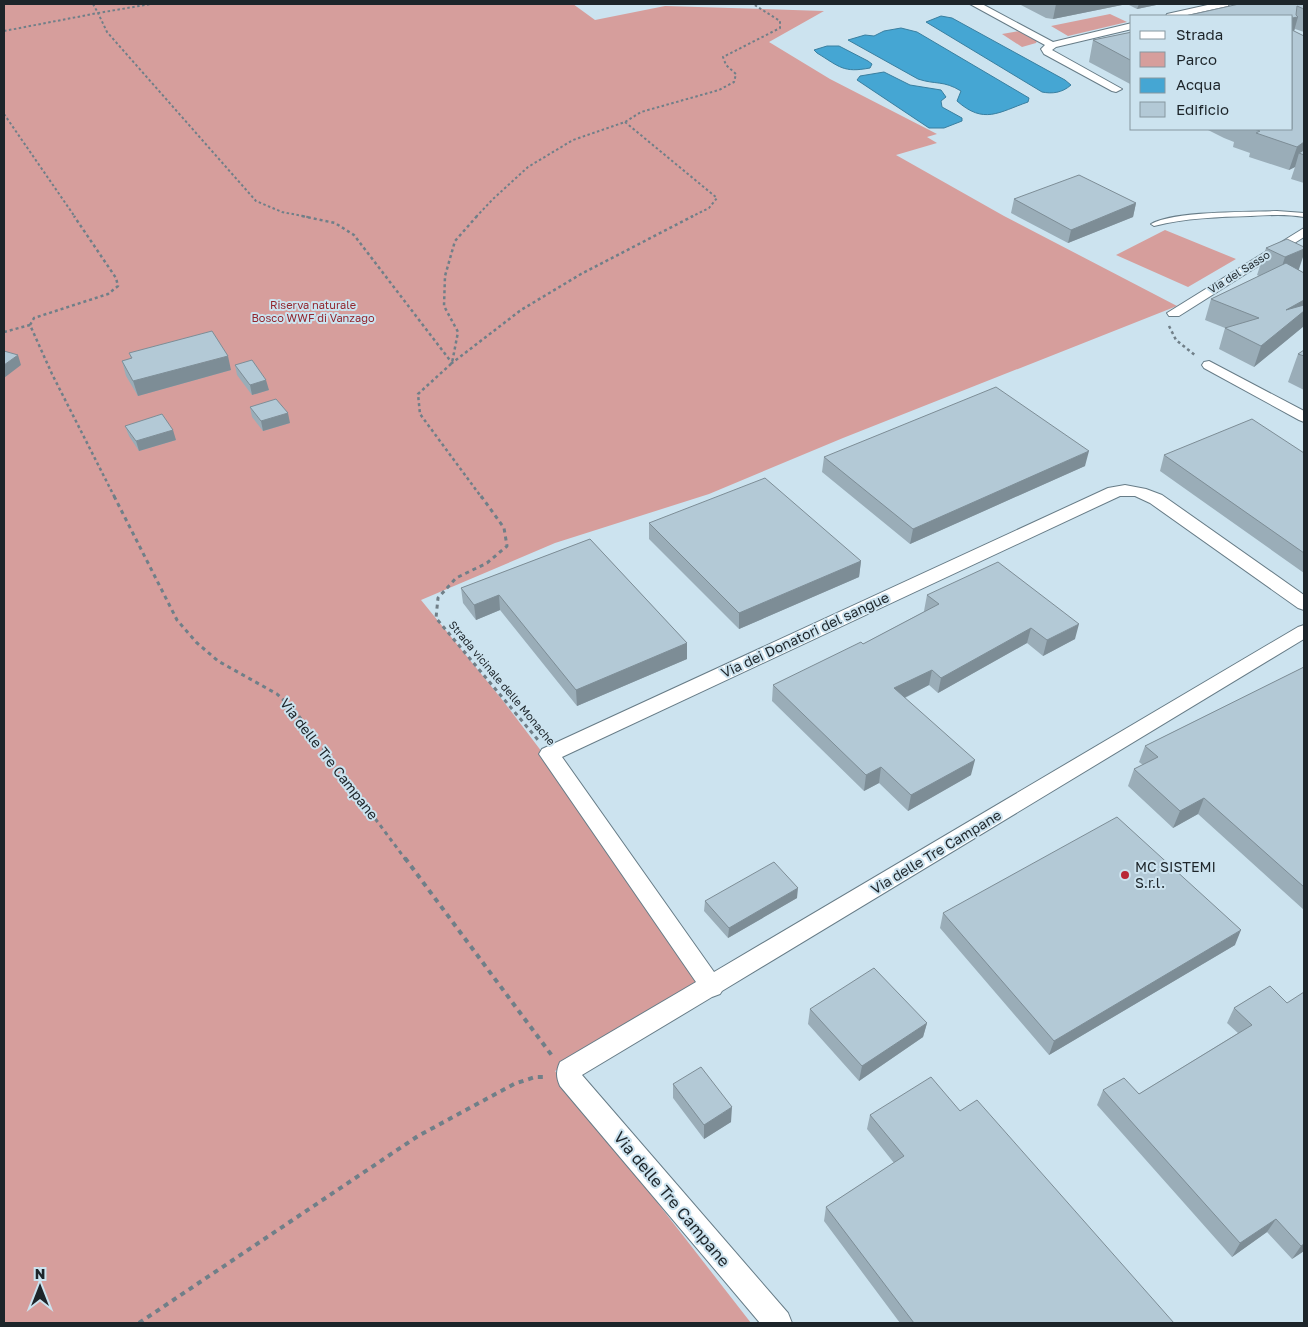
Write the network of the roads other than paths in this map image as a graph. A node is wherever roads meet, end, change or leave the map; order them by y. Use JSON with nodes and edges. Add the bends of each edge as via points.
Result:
{"nodes":[{"id":1,"x":975,"y":4,"type":"edge"},
{"id":2,"x":1224,"y":4,"type":"edge"},
{"id":3,"x":1176,"y":15,"type":"edge"},
{"id":4,"x":1130,"y":26,"type":"edge"},
{"id":5,"x":1052,"y":45,"type":"junction"},
{"id":6,"x":1116,"y":89,"type":"dead end"},
{"id":7,"x":1304,"y":215,"type":"edge"},
{"id":8,"x":1154,"y":224,"type":"dead end"},
{"id":9,"x":1304,"y":232,"type":"edge"},
{"id":10,"x":1174,"y":313,"type":"road end"},
{"id":11,"x":1209,"y":365,"type":"road end"},
{"id":12,"x":1304,"y":417,"type":"edge"},
{"id":13,"x":1304,"y":604,"type":"edge"},
{"id":14,"x":1304,"y":630,"type":"edge"},
{"id":15,"x":712,"y":987,"type":"junction"},
{"id":16,"x":778,"y":1323,"type":"edge"}],
"edges":[{"from":1,"to":5,"type":"street"},
{"from":2,"to":3,"type":"street"},
{"from":4,"to":5,"type":"street"},
{"from":5,"to":6,"type":"street","via":[[1047,47],[1048,52]]},
{"from":7,"to":8,"type":"lane","via":[[1228,215]]},
{"from":9,"to":10,"type":"street","name":"Via del Sasso"},
{"from":11,"to":12,"type":"street"},
{"from":13,"to":15,"type":"street","name":"Via dei Donatori del sangue","via":[[1156,499],[1134,490],[1119,491],[549,754]]},
{"from":14,"to":15,"type":"street","name":"Via delle Tre Campane"},
{"from":15,"to":16,"type":"street","name":"Via delle Tre Campane","via":[[571,1069],[570,1076]]}]}
